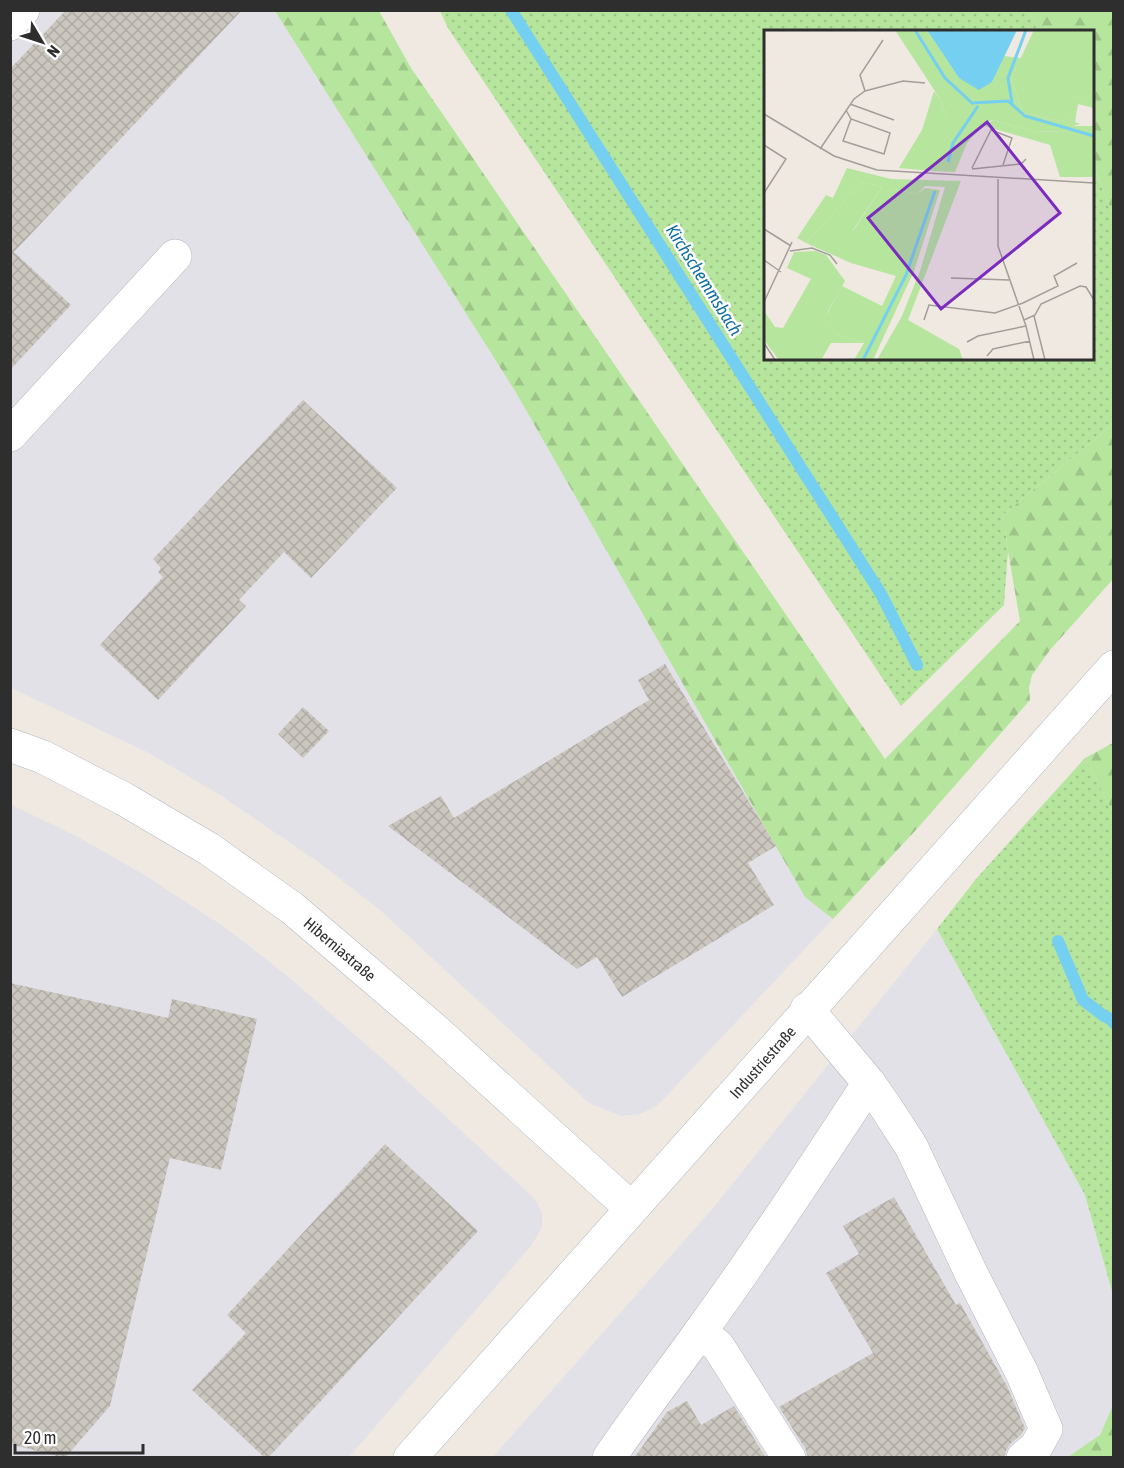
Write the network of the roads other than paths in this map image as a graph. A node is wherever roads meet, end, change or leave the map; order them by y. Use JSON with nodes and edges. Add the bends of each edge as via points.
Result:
{"nodes":[{"id":1,"x":23,"y":10,"type":"edge"},
{"id":2,"x":10,"y":24,"type":"edge"},
{"id":3,"x":175,"y":256,"type":"dead end"},
{"id":4,"x":10,"y":435,"type":"edge"},
{"id":5,"x":1113,"y":667,"type":"edge"},
{"id":6,"x":10,"y":745,"type":"edge"},
{"id":7,"x":807,"y":1010,"type":"junction"},
{"id":8,"x":869,"y":1083,"type":"junction"},
{"id":9,"x":632,"y":1208,"type":"junction"},
{"id":10,"x":700,"y":1332,"type":"junction"},
{"id":11,"x":410,"y":1458,"type":"edge"},
{"id":12,"x":609,"y":1458,"type":"edge"},
{"id":13,"x":789,"y":1458,"type":"edge"},
{"id":14,"x":1023,"y":1458,"type":"edge"}],
"edges":[{"from":1,"to":2,"type":"street"},
{"from":3,"to":4,"type":"street"},
{"from":5,"to":7,"type":"street","name":"Industriestraße"},
{"from":6,"to":9,"type":"street","name":"Hiberniastraße","via":[[43,757],[124,799],[209,849],[292,908],[436,1031]]},
{"from":7,"to":8,"type":"street"},
{"from":7,"to":9,"type":"street","name":"Industriestraße"},
{"from":8,"to":10,"type":"street"},
{"from":8,"to":14,"type":"street","via":[[911,1146],[1046,1429],[1036,1447]]},
{"from":9,"to":11,"type":"street","name":"Industriestraße"},
{"from":10,"to":12,"type":"street"},
{"from":10,"to":13,"type":"street","via":[[718,1346]]}]}
